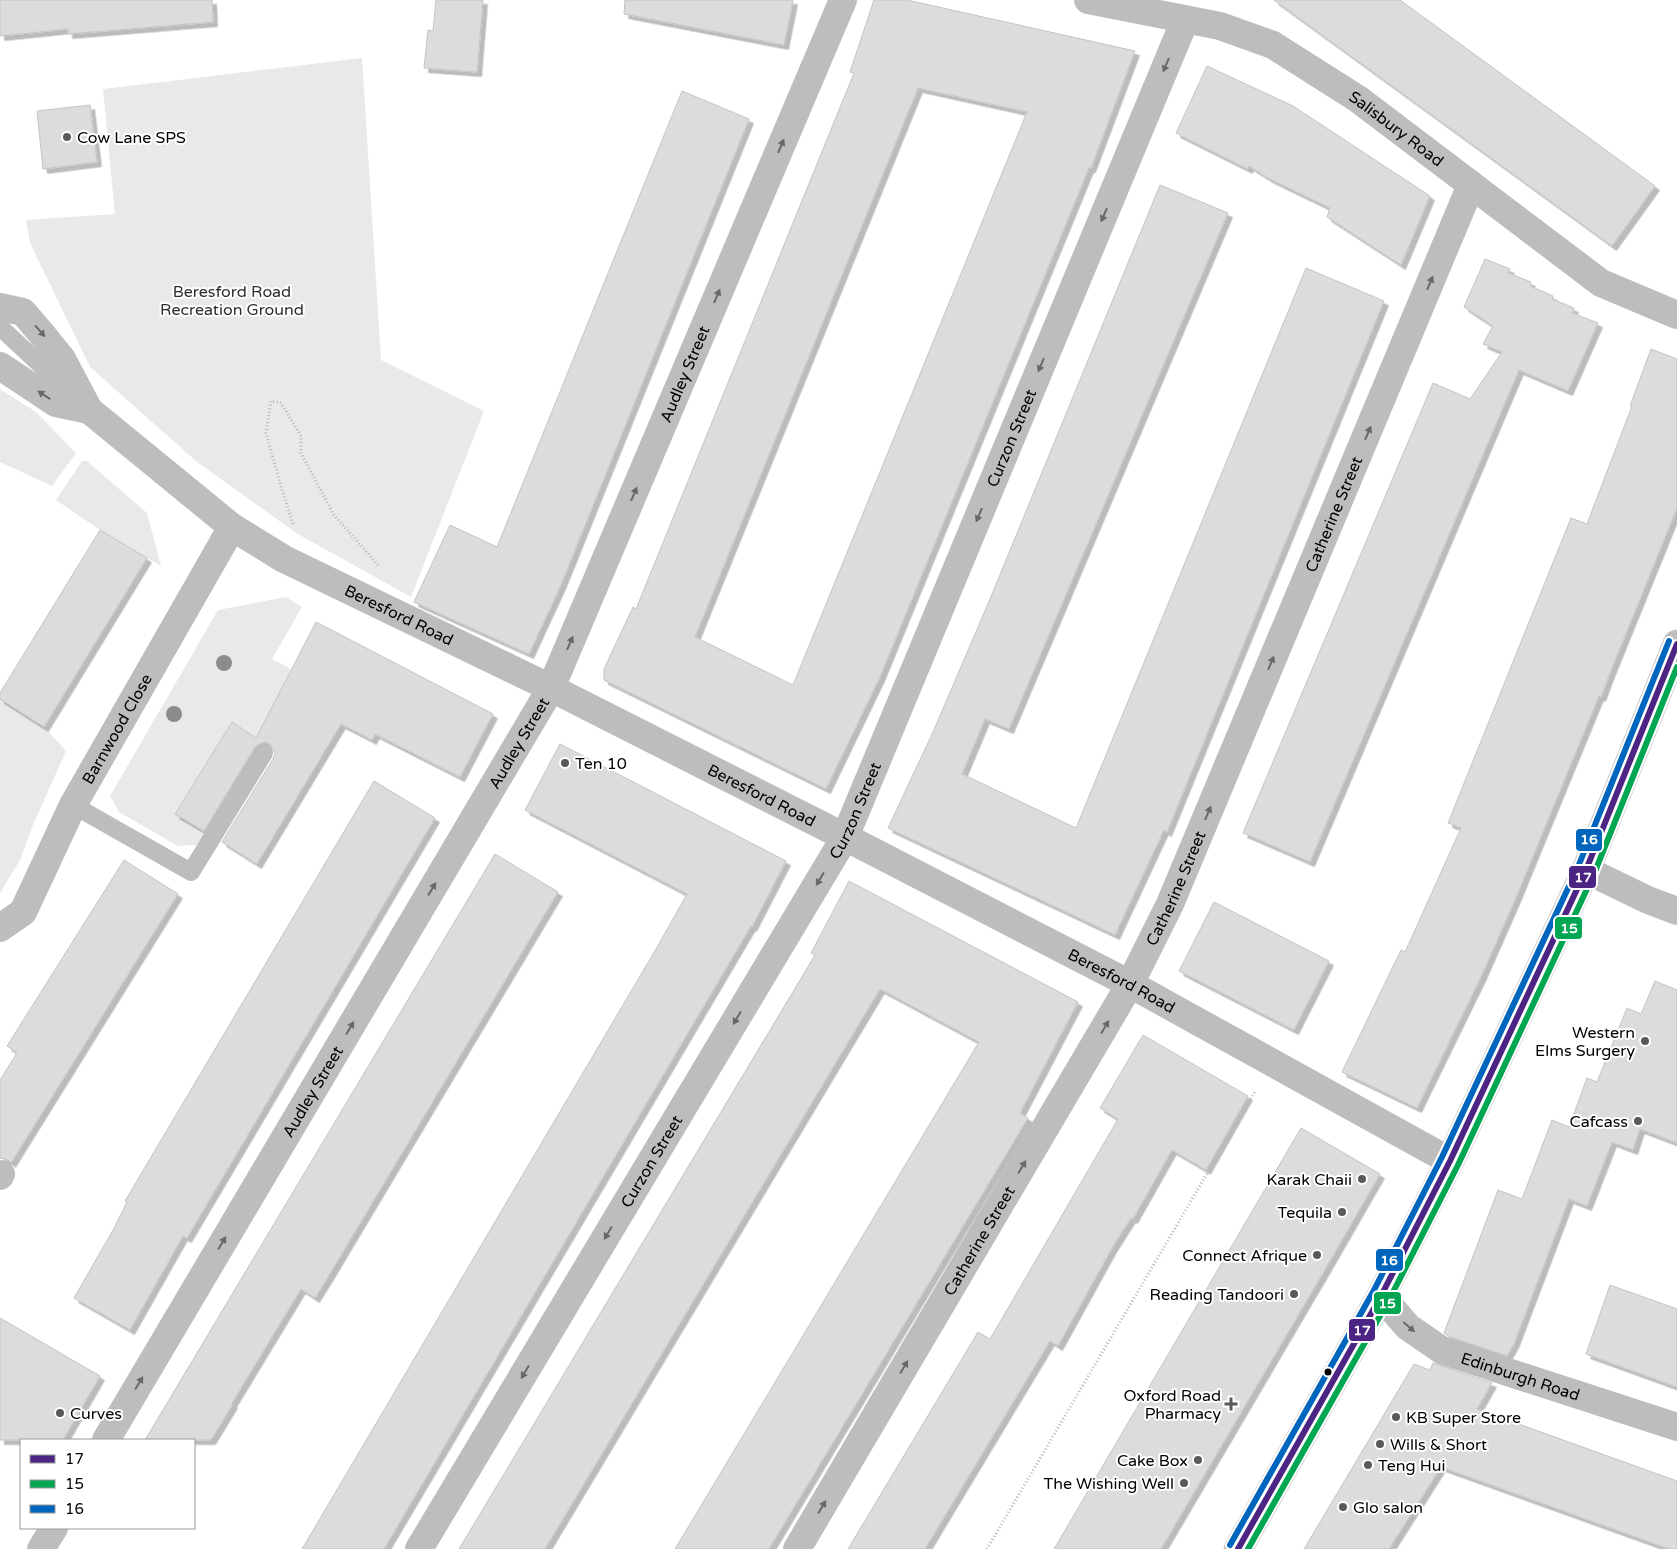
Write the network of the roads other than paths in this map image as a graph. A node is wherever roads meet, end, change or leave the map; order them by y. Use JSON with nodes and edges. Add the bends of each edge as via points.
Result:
{"nodes":[{"id":1,"x":843,"y":0,"type":"edge"},
{"id":2,"x":1088,"y":0,"type":"edge"},
{"id":3,"x":1185,"y":20,"type":"junction"},
{"id":4,"x":1471,"y":185,"type":"junction"},
{"id":5,"x":0,"y":307,"type":"edge"},
{"id":6,"x":1677,"y":316,"type":"edge"},
{"id":7,"x":0,"y":327,"type":"edge"},
{"id":8,"x":0,"y":366,"type":"edge"},
{"id":9,"x":89,"y":410,"type":"junction"},
{"id":10,"x":232,"y":527,"type":"junction"},
{"id":11,"x":1677,"y":644,"type":"edge"},
{"id":12,"x":551,"y":688,"type":"junction"},
{"id":13,"x":264,"y":754,"type":"dead end"},
{"id":14,"x":73,"y":804,"type":"junction"},
{"id":15,"x":845,"y":837,"type":"junction"},
{"id":16,"x":1586,"y":870,"type":"junction"},
{"id":17,"x":1677,"y":911,"type":"edge"},
{"id":18,"x":0,"y":928,"type":"edge"},
{"id":19,"x":1130,"y":984,"type":"junction"},
{"id":20,"x":1450,"y":1161,"type":"junction"},
{"id":21,"x":1381,"y":1296,"type":"junction"},
{"id":22,"x":1677,"y":1427,"type":"edge"},
{"id":23,"x":107,"y":1439,"type":"edge"},
{"id":24,"x":53,"y":1529,"type":"edge"},
{"id":25,"x":41,"y":1549,"type":"edge"},
{"id":26,"x":420,"y":1549,"type":"edge"},
{"id":27,"x":797,"y":1549,"type":"edge"},
{"id":28,"x":1238,"y":1549,"type":"edge"}],
"edges":[{"from":12,"to":1,"type":"street","name":"Audley Street","one_way":true},
{"from":2,"to":3,"type":"street","name":"Salisbury Road"},
{"from":3,"to":4,"type":"street","name":"Salisbury Road","via":[[1220,26],[1273,45],[1358,99]]},
{"from":3,"to":15,"type":"street","name":"Curzon Street","one_way":true},
{"from":4,"to":6,"type":"street","name":"Salisbury Road","via":[[1602,283]]},
{"from":19,"to":4,"type":"street","name":"Catherine Street","one_way":true,"via":[[1170,904]]},
{"from":5,"to":9,"type":"street","name":"Beresford Road","one_way":true,"via":[[23,312],[42,333],[62,359]]},
{"from":7,"to":9,"type":"lane"},
{"from":9,"to":8,"type":"street","name":"Beresford Road","one_way":true,"via":[[56,403]]},
{"from":9,"to":10,"type":"street","name":"Beresford Road"},
{"from":10,"to":12,"type":"street","name":"Beresford Road","via":[[284,559]]},
{"from":10,"to":14,"type":"street","name":"Barnwood Close"},
{"from":11,"to":16,"type":"street"},
{"from":12,"to":15,"type":"street","name":"Beresford Road"},
{"from":23,"to":12,"type":"street","name":"Audley Street","one_way":true},
{"from":13,"to":14,"type":"lane","via":[[191,872]]},
{"from":14,"to":18,"type":"street","name":"Barnwood Close","via":[[23,912]]},
{"from":15,"to":19,"type":"street","name":"Beresford Road"},
{"from":15,"to":26,"type":"street","name":"Curzon Street","one_way":true},
{"from":16,"to":17,"type":"street"},
{"from":16,"to":20,"type":"street"},
{"from":19,"to":20,"type":"street","name":"Beresford Road"},
{"from":27,"to":19,"type":"street","name":"Catherine Street","one_way":true},
{"from":20,"to":21,"type":"street"},
{"from":21,"to":22,"type":"street","name":"Edinburgh Road","one_way":true,"via":[[1408,1327],[1444,1351]]},
{"from":21,"to":28,"type":"street"},
{"from":24,"to":25,"type":"street"}]}
